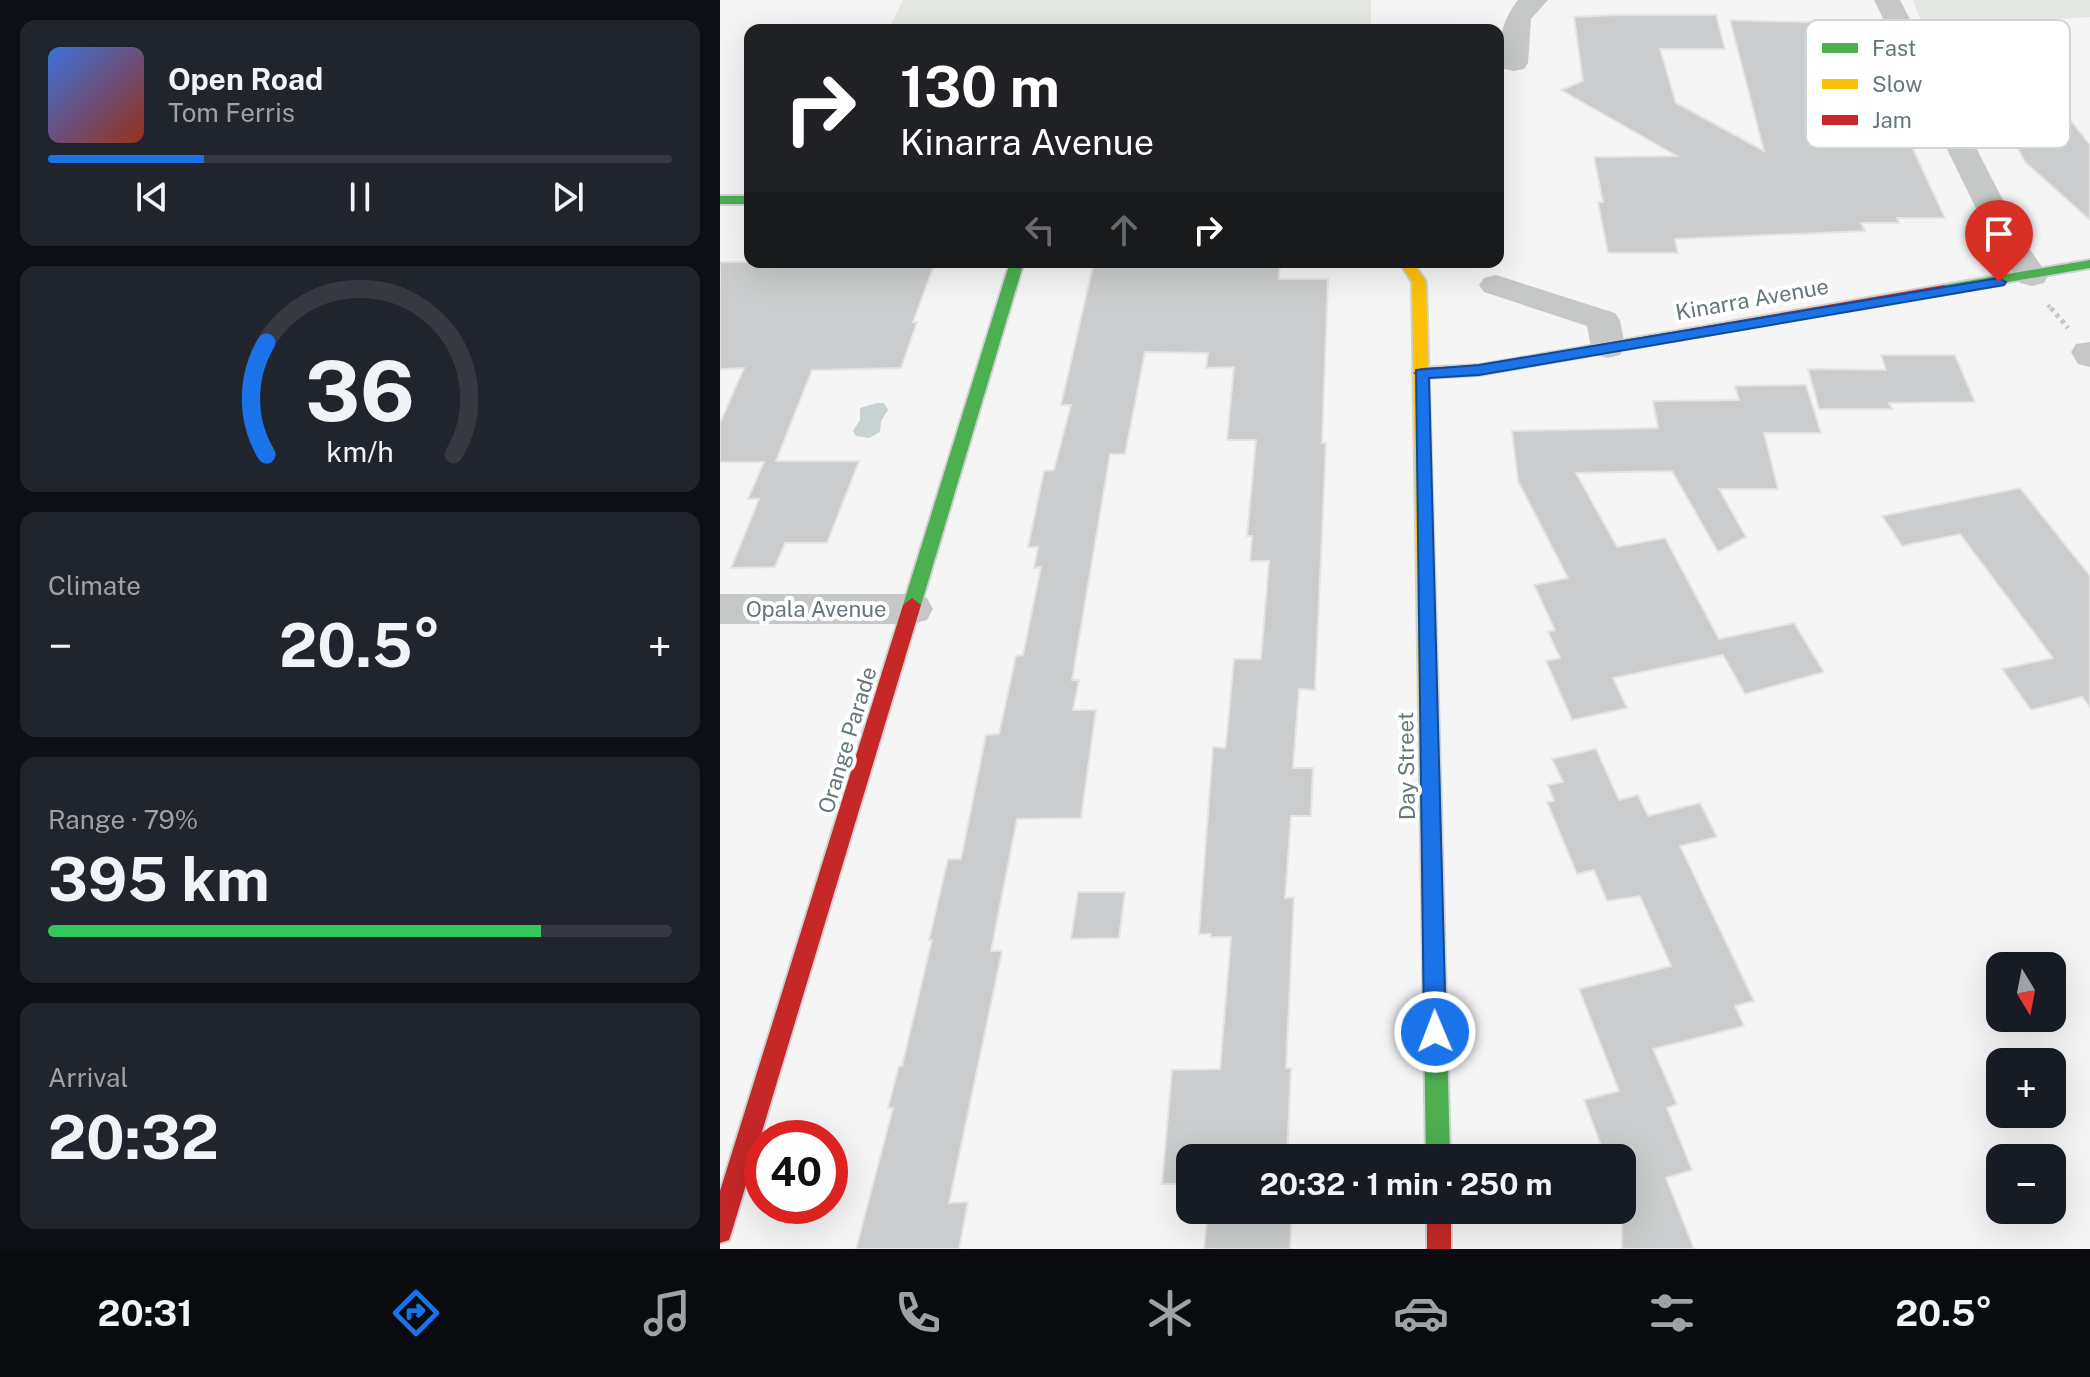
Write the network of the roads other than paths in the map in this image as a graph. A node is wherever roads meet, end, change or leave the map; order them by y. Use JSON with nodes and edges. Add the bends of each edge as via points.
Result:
{"nodes":[{"id":1,"x":1535,"y":0,"type":"edge"},
{"id":2,"x":1887,"y":0,"type":"edge"},
{"id":3,"x":1897,"y":20,"type":"edge"},
{"id":4,"x":1514,"y":63,"type":"dead end"},
{"id":5,"x":1961,"y":148,"type":"edge"},
{"id":6,"x":720,"y":200,"type":"edge"},
{"id":7,"x":744,"y":200,"type":"edge"},
{"id":8,"x":2090,"y":264,"type":"edge"},
{"id":9,"x":1015,"y":268,"type":"edge"},
{"id":10,"x":1410,"y":268,"type":"edge"},
{"id":11,"x":1496,"y":285,"type":"dead end"},
{"id":12,"x":2037,"y":286,"type":"junction"},
{"id":13,"x":1608,"y":347,"type":"junction"},
{"id":14,"x":1421,"y":373,"type":"junction"},
{"id":15,"x":720,"y":609,"type":"edge"},
{"id":16,"x":912,"y":609,"type":"junction"},
{"id":17,"x":1438,"y":1144,"type":"edge"},
{"id":18,"x":1439,"y":1224,"type":"edge"},
{"id":19,"x":720,"y":1231,"type":"edge"},
{"id":20,"x":1439,"y":1249,"type":"edge"}],
"edges":[{"from":1,"to":4,"type":"street","via":[[1517,19]]},
{"from":2,"to":3,"type":"street"},
{"from":5,"to":12,"type":"street"},
{"from":6,"to":7,"type":"street"},
{"from":8,"to":12,"type":"street","name":"Kinarra Avenue"},
{"from":9,"to":16,"type":"street","name":"Orange Parade"},
{"from":10,"to":14,"type":"street","name":"Day Street","via":[[1419,282]]},
{"from":11,"to":13,"type":"street","via":[[1603,320]]},
{"from":12,"to":13,"type":"street","name":"Kinarra Avenue"},
{"from":13,"to":14,"type":"street","name":"Kinarra Avenue","via":[[1479,370]]},
{"from":14,"to":17,"type":"street","name":"Day Street"},
{"from":15,"to":16,"type":"street","name":"Opala Avenue"},
{"from":16,"to":19,"type":"street","name":"Orange Parade"},
{"from":18,"to":20,"type":"street"}]}
